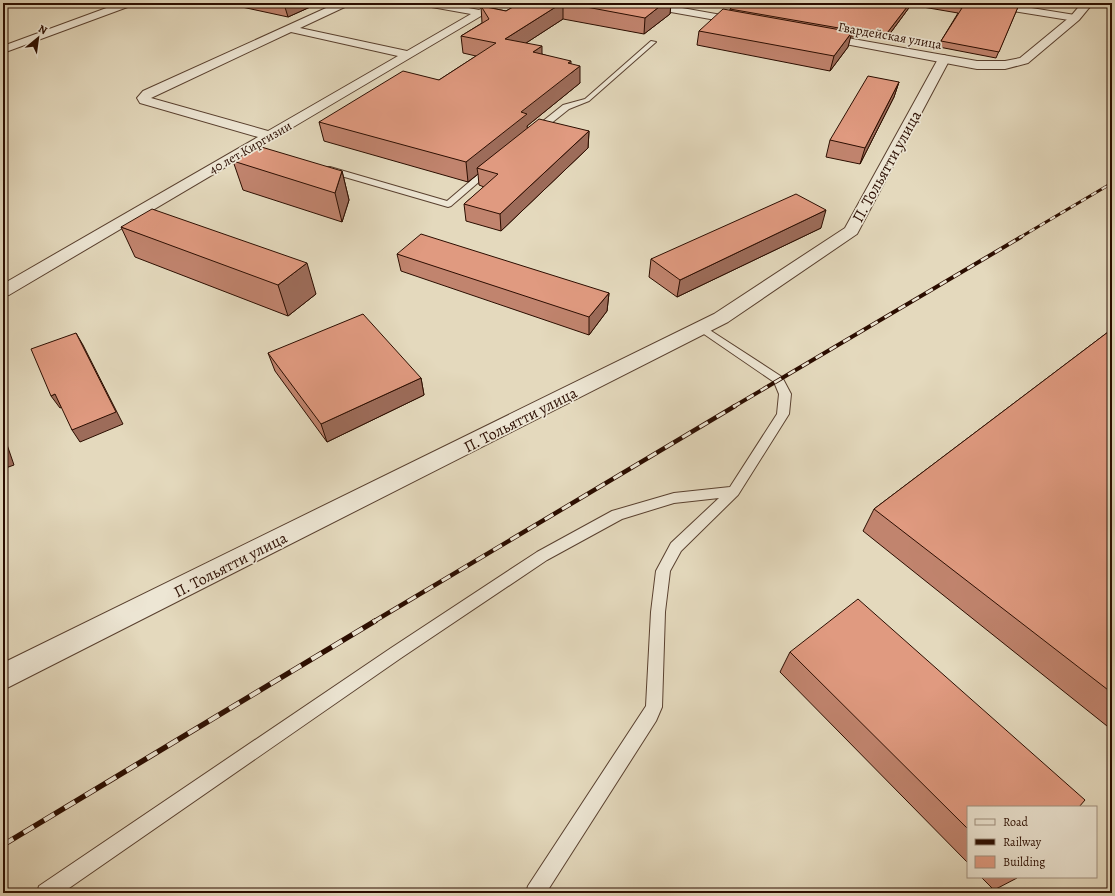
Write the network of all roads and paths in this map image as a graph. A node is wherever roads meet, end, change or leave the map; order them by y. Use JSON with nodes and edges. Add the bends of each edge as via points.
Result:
{"nodes":[{"id":1,"x":129,"y":3,"type":"edge"},
{"id":2,"x":345,"y":3,"type":"edge"},
{"id":3,"x":426,"y":3,"type":"edge"},
{"id":4,"x":498,"y":3,"type":"edge"},
{"id":5,"x":637,"y":3,"type":"edge"},
{"id":6,"x":982,"y":3,"type":"edge"},
{"id":7,"x":1088,"y":3,"type":"edge"},
{"id":8,"x":480,"y":13,"type":"junction"},
{"id":9,"x":1075,"y":18,"type":"junction"},
{"id":10,"x":756,"y":25,"type":"edge"},
{"id":11,"x":292,"y":29,"type":"junction"},
{"id":12,"x":811,"y":35,"type":"edge"},
{"id":13,"x":653,"y":42,"type":"dead end"},
{"id":14,"x":3,"y":50,"type":"edge"},
{"id":15,"x":408,"y":55,"type":"junction"},
{"id":16,"x":944,"y":59,"type":"junction"},
{"id":17,"x":269,"y":136,"type":"junction"},
{"id":18,"x":530,"y":136,"type":"edge"},
{"id":19,"x":495,"y":165,"type":"edge"},
{"id":20,"x":319,"y":167,"type":"edge"},
{"id":21,"x":3,"y":291,"type":"edge"},
{"id":22,"x":702,"y":328,"type":"junction"},
{"id":23,"x":734,"y":492,"type":"junction"},
{"id":24,"x":3,"y":677,"type":"edge"},
{"id":25,"x":46,"y":893,"type":"edge"},
{"id":26,"x":534,"y":893,"type":"edge"}],
"edges":[{"from":1,"to":14,"type":"street"},
{"from":2,"to":11,"type":"street"},
{"from":3,"to":8,"type":"street"},
{"from":4,"to":8,"type":"street","name":"40 лет Киргизии"},
{"from":5,"to":10,"type":"street"},
{"from":6,"to":9,"type":"street"},
{"from":7,"to":9,"type":"street"},
{"from":8,"to":15,"type":"street","name":"40 лет Киргизии"},
{"from":9,"to":16,"type":"street","name":"Гвардейская улица","via":[[1024,61],[1005,65],[977,65]]},
{"from":11,"to":15,"type":"street"},
{"from":11,"to":17,"type":"street","via":[[143,98]]},
{"from":12,"to":16,"type":"street","name":"Гвардейская улица"},
{"from":13,"to":18,"type":"lane","via":[[587,100],[566,107]]},
{"from":15,"to":17,"type":"street","name":"40 лет Киргизии"},
{"from":16,"to":22,"type":"street","name":"П. Тольятти улица","via":[[851,231]]},
{"from":17,"to":21,"type":"street","name":"40 лет Киргизии","via":[[254,148]]},
{"from":19,"to":20,"type":"lane","via":[[448,204]]},
{"from":22,"to":23,"type":"lane","via":[[778,380],[785,394],[783,414]]},
{"from":22,"to":24,"type":"street","name":"П. Тольятти улица"},
{"from":23,"to":25,"type":"lane","via":[[674,498],[641,507],[611,518],[542,556]]},
{"from":23,"to":26,"type":"lane","via":[[676,547],[663,570],[658,612],[654,707]]}]}
